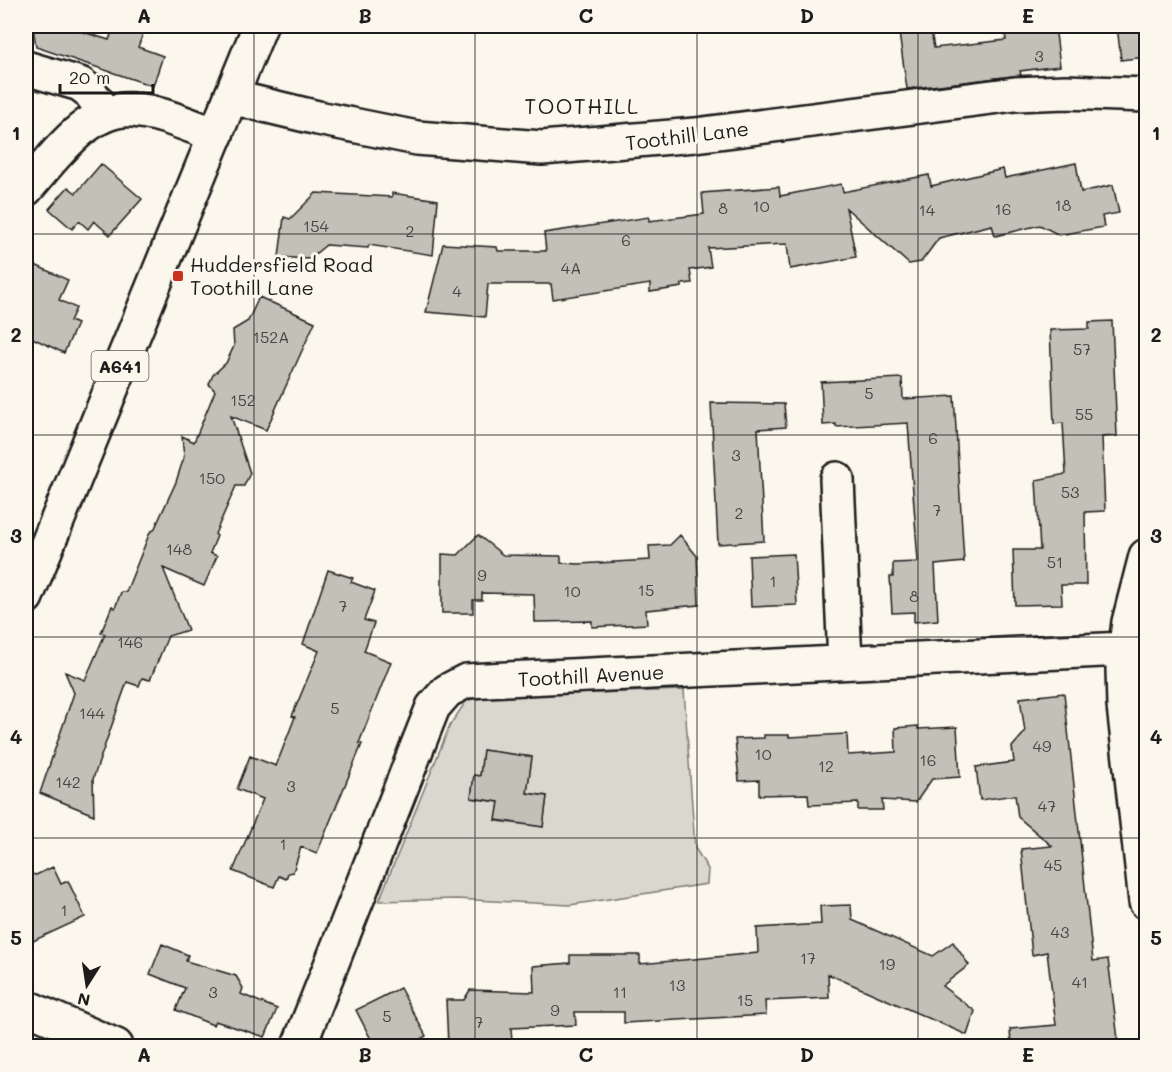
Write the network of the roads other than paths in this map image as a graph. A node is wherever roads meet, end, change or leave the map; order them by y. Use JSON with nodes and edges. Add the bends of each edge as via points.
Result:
{"nodes":[{"id":1,"x":260,"y":26,"type":"edge"},
{"id":2,"x":26,"y":68,"type":"edge"},
{"id":3,"x":1146,"y":95,"type":"edge"},
{"id":4,"x":231,"y":97,"type":"junction"},
{"id":5,"x":106,"y":114,"type":"junction"},
{"id":6,"x":216,"y":135,"type":"junction"},
{"id":7,"x":26,"y":189,"type":"edge"},
{"id":8,"x":837,"y":479,"type":"dead end"},
{"id":9,"x":1146,"y":556,"type":"edge"},
{"id":10,"x":26,"y":597,"type":"edge"},
{"id":11,"x":1124,"y":650,"type":"junction"},
{"id":12,"x":845,"y":662,"type":"junction"},
{"id":13,"x":1140,"y":792,"type":"edge"},
{"id":14,"x":1146,"y":903,"type":"edge"},
{"id":15,"x":26,"y":1007,"type":"edge"},
{"id":16,"x":116,"y":1047,"type":"edge"},
{"id":17,"x":299,"y":1047,"type":"edge"}],
"edges":[{"from":1,"to":4,"type":"street","number":"A641"},
{"from":2,"to":5,"type":"street","via":[[80,84]]},
{"from":3,"to":4,"type":"street","name":"Toothill Lane","via":[[1015,94],[695,135],[542,148],[417,138]]},
{"from":4,"to":6,"type":"street","number":"A641"},
{"from":5,"to":6,"type":"street","via":[[133,110]]},
{"from":5,"to":7,"type":"street","via":[[81,130]]},
{"from":6,"to":10,"type":"street","number":"A641"},
{"from":8,"to":12,"type":"street"},
{"from":9,"to":11,"type":"street"},
{"from":11,"to":12,"type":"street","name":"Toothill Avenue"},
{"from":11,"to":13,"type":"street","via":[[1124,706]]},
{"from":12,"to":17,"type":"street","name":"Toothill Avenue","via":[[466,681],[453,686],[433,707]]},
{"from":13,"to":14,"type":"street"},
{"from":15,"to":16,"type":"street"}]}
